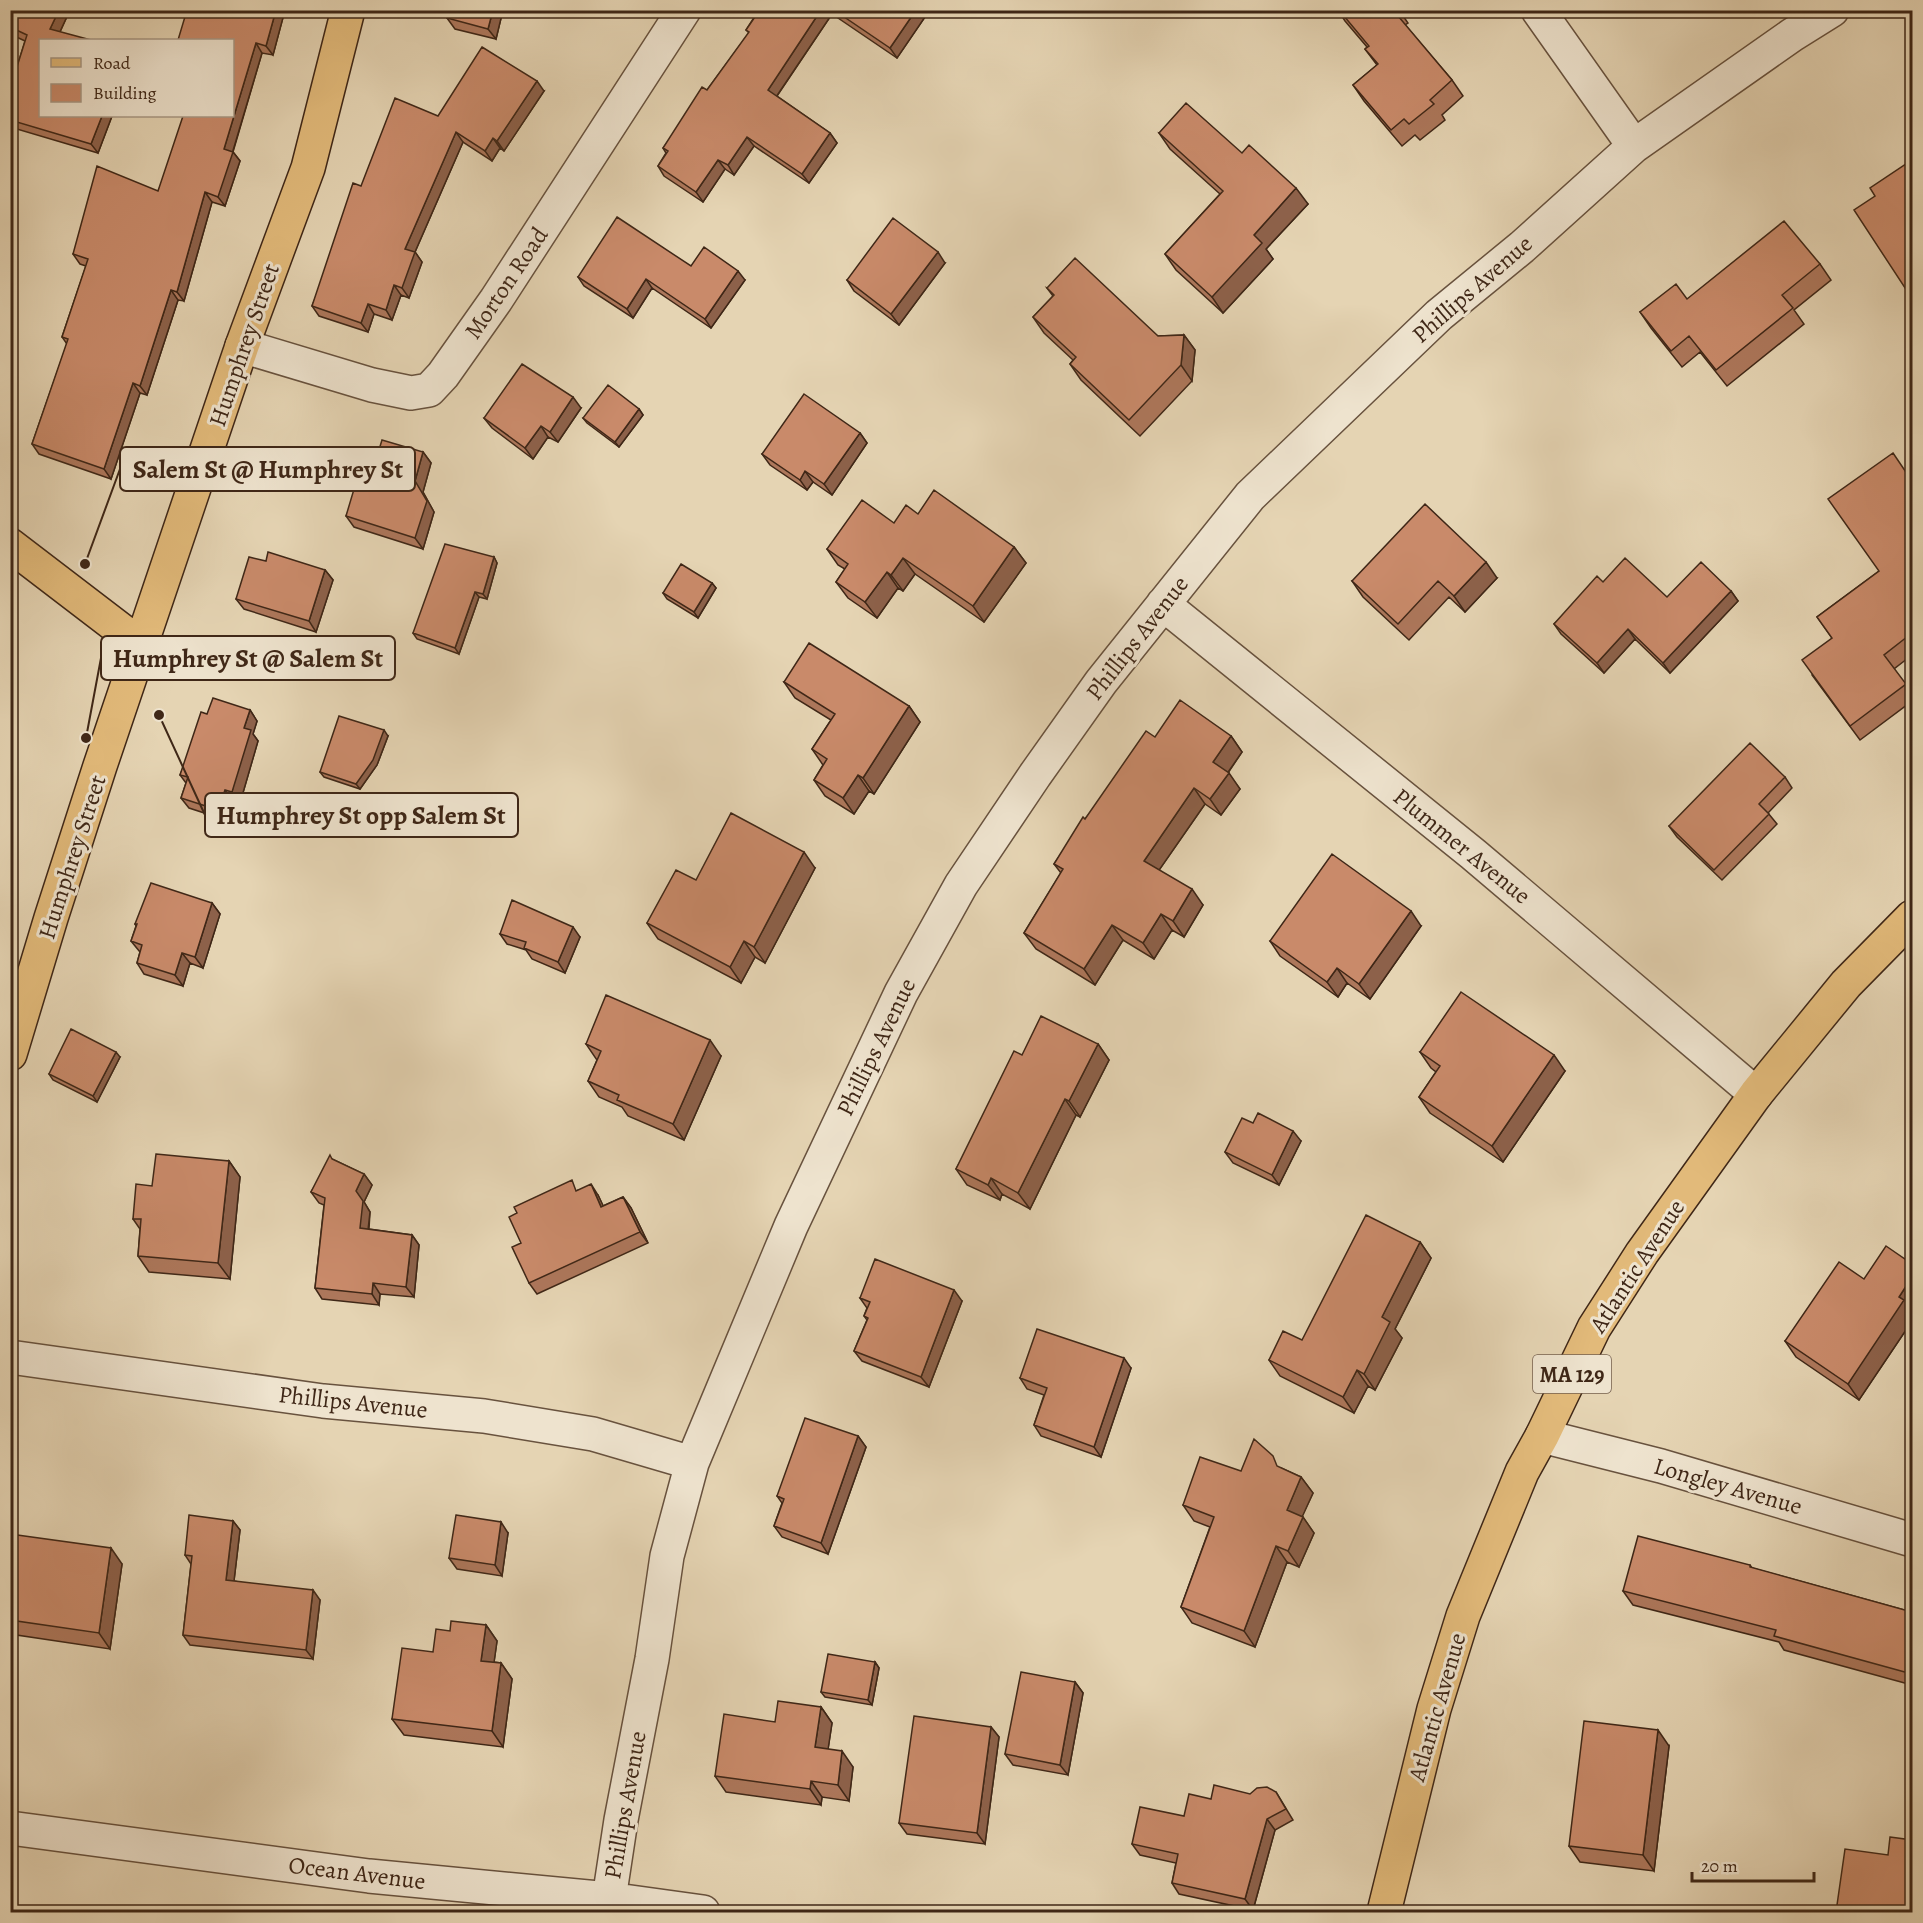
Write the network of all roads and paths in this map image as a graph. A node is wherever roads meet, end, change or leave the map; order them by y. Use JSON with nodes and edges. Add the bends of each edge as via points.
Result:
{"nodes":[{"id":1,"x":348,"y":10,"type":"edge"},
{"id":2,"x":684,"y":10,"type":"edge"},
{"id":3,"x":1538,"y":10,"type":"edge"},
{"id":4,"x":1832,"y":10,"type":"edge"},
{"id":5,"x":1634,"y":146,"type":"junction"},
{"id":6,"x":242,"y":346,"type":"junction"},
{"id":7,"x":10,"y":545,"type":"edge"},
{"id":8,"x":1163,"y":604,"type":"junction"},
{"id":9,"x":142,"y":646,"type":"junction"},
{"id":10,"x":1912,"y":917,"type":"edge"},
{"id":11,"x":10,"y":1054,"type":"edge"},
{"id":12,"x":1756,"y":1094,"type":"junction"},
{"id":13,"x":10,"y":1357,"type":"edge"},
{"id":14,"x":1542,"y":1436,"type":"junction"},
{"id":15,"x":692,"y":1463,"type":"junction"},
{"id":16,"x":1912,"y":1540,"type":"edge"},
{"id":17,"x":10,"y":1828,"type":"edge"},
{"id":18,"x":609,"y":1899,"type":"junction"},
{"id":19,"x":704,"y":1912,"type":"edge"},
{"id":20,"x":1384,"y":1912,"type":"edge"}],
"edges":[{"from":1,"to":6,"type":"main road","name":"Humphrey Street","via":[[308,168]]},
{"from":2,"to":6,"type":"street","name":"Morton Road","via":[[496,300],[429,390],[411,393],[372,385]]},
{"from":3,"to":5,"type":"street"},
{"from":4,"to":5,"type":"street","name":"Phillips Avenue"},
{"from":5,"to":8,"type":"street","name":"Phillips Avenue","via":[[1439,315],[1250,496]]},
{"from":6,"to":9,"type":"main road","name":"Humphrey Street"},
{"from":7,"to":9,"type":"main road"},
{"from":8,"to":12,"type":"street","name":"Plummer Avenue","via":[[1473,854]]},
{"from":8,"to":15,"type":"street","name":"Phillips Avenue","via":[[1035,775],[961,885],[901,993],[791,1226]]},
{"from":9,"to":11,"type":"main road","name":"Humphrey Street"},
{"from":10,"to":12,"type":"main road","name":"Atlantic Avenue","number":"MA 129","via":[[1846,984]]},
{"from":12,"to":14,"type":"main road","name":"Atlantic Avenue","number":"MA 129","via":[[1642,1253],[1594,1328]]},
{"from":13,"to":15,"type":"street","name":"Phillips Avenue","via":[[323,1401],[484,1416],[593,1434]]},
{"from":14,"to":16,"type":"street","name":"Longley Avenue","via":[[1661,1466]]},
{"from":14,"to":20,"type":"main road","name":"Atlantic Avenue","number":"MA 129","via":[[1522,1472],[1463,1616],[1434,1709]]},
{"from":15,"to":18,"type":"street","name":"Phillips Avenue","via":[[668,1556]]},
{"from":17,"to":18,"type":"street","name":"Ocean Avenue","via":[[369,1876]]},
{"from":18,"to":19,"type":"street","name":"Ocean Avenue"}]}
